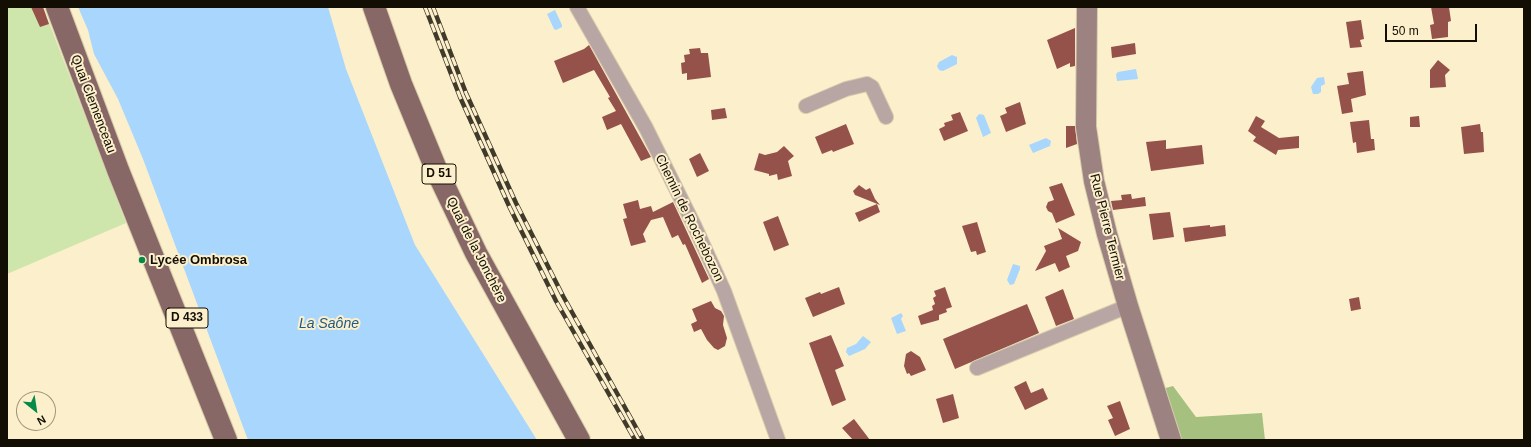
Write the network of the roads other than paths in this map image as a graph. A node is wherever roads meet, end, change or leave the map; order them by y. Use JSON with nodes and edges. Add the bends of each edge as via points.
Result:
{"nodes":[{"id":1,"x":57,"y":7,"type":"edge"},
{"id":2,"x":374,"y":7,"type":"edge"},
{"id":3,"x":577,"y":7,"type":"edge"},
{"id":4,"x":1088,"y":7,"type":"edge"},
{"id":5,"x":806,"y":106,"type":"dead end"},
{"id":6,"x":886,"y":117,"type":"dead end"},
{"id":7,"x":130,"y":200,"type":"junction"},
{"id":8,"x":1128,"y":306,"type":"junction"},
{"id":9,"x":977,"y":368,"type":"dead end"},
{"id":10,"x":226,"y":440,"type":"edge"},
{"id":11,"x":235,"y":440,"type":"edge"},
{"id":12,"x":579,"y":440,"type":"edge"},
{"id":13,"x":778,"y":440,"type":"edge"},
{"id":14,"x":1171,"y":440,"type":"edge"}],
"edges":[{"from":1,"to":7,"type":"main road","name":"Quai Clemenceau","number":"D 433"},
{"from":2,"to":12,"type":"main road","name":"Quai de la Jonchère","number":"D 51","via":[[401,84],[436,169],[476,253]]},
{"from":3,"to":13,"type":"street","name":"Chemin de Rochebozon","via":[[646,128],[694,225],[724,291]]},
{"from":4,"to":8,"type":"street","name":"Rue Pierre Termier","via":[[1086,127],[1094,181]]},
{"from":5,"to":6,"type":"street","via":[[846,89],[866,84],[872,88]]},
{"from":7,"to":10,"type":"main road","name":"Quai Clemenceau","number":"D 433"},
{"from":7,"to":11,"type":"main road","name":"Quai Clemenceau","number":"D 433","via":[[147,219]]},
{"from":8,"to":9,"type":"street"},
{"from":8,"to":14,"type":"street","name":"Rue Pierre Termier"}]}
